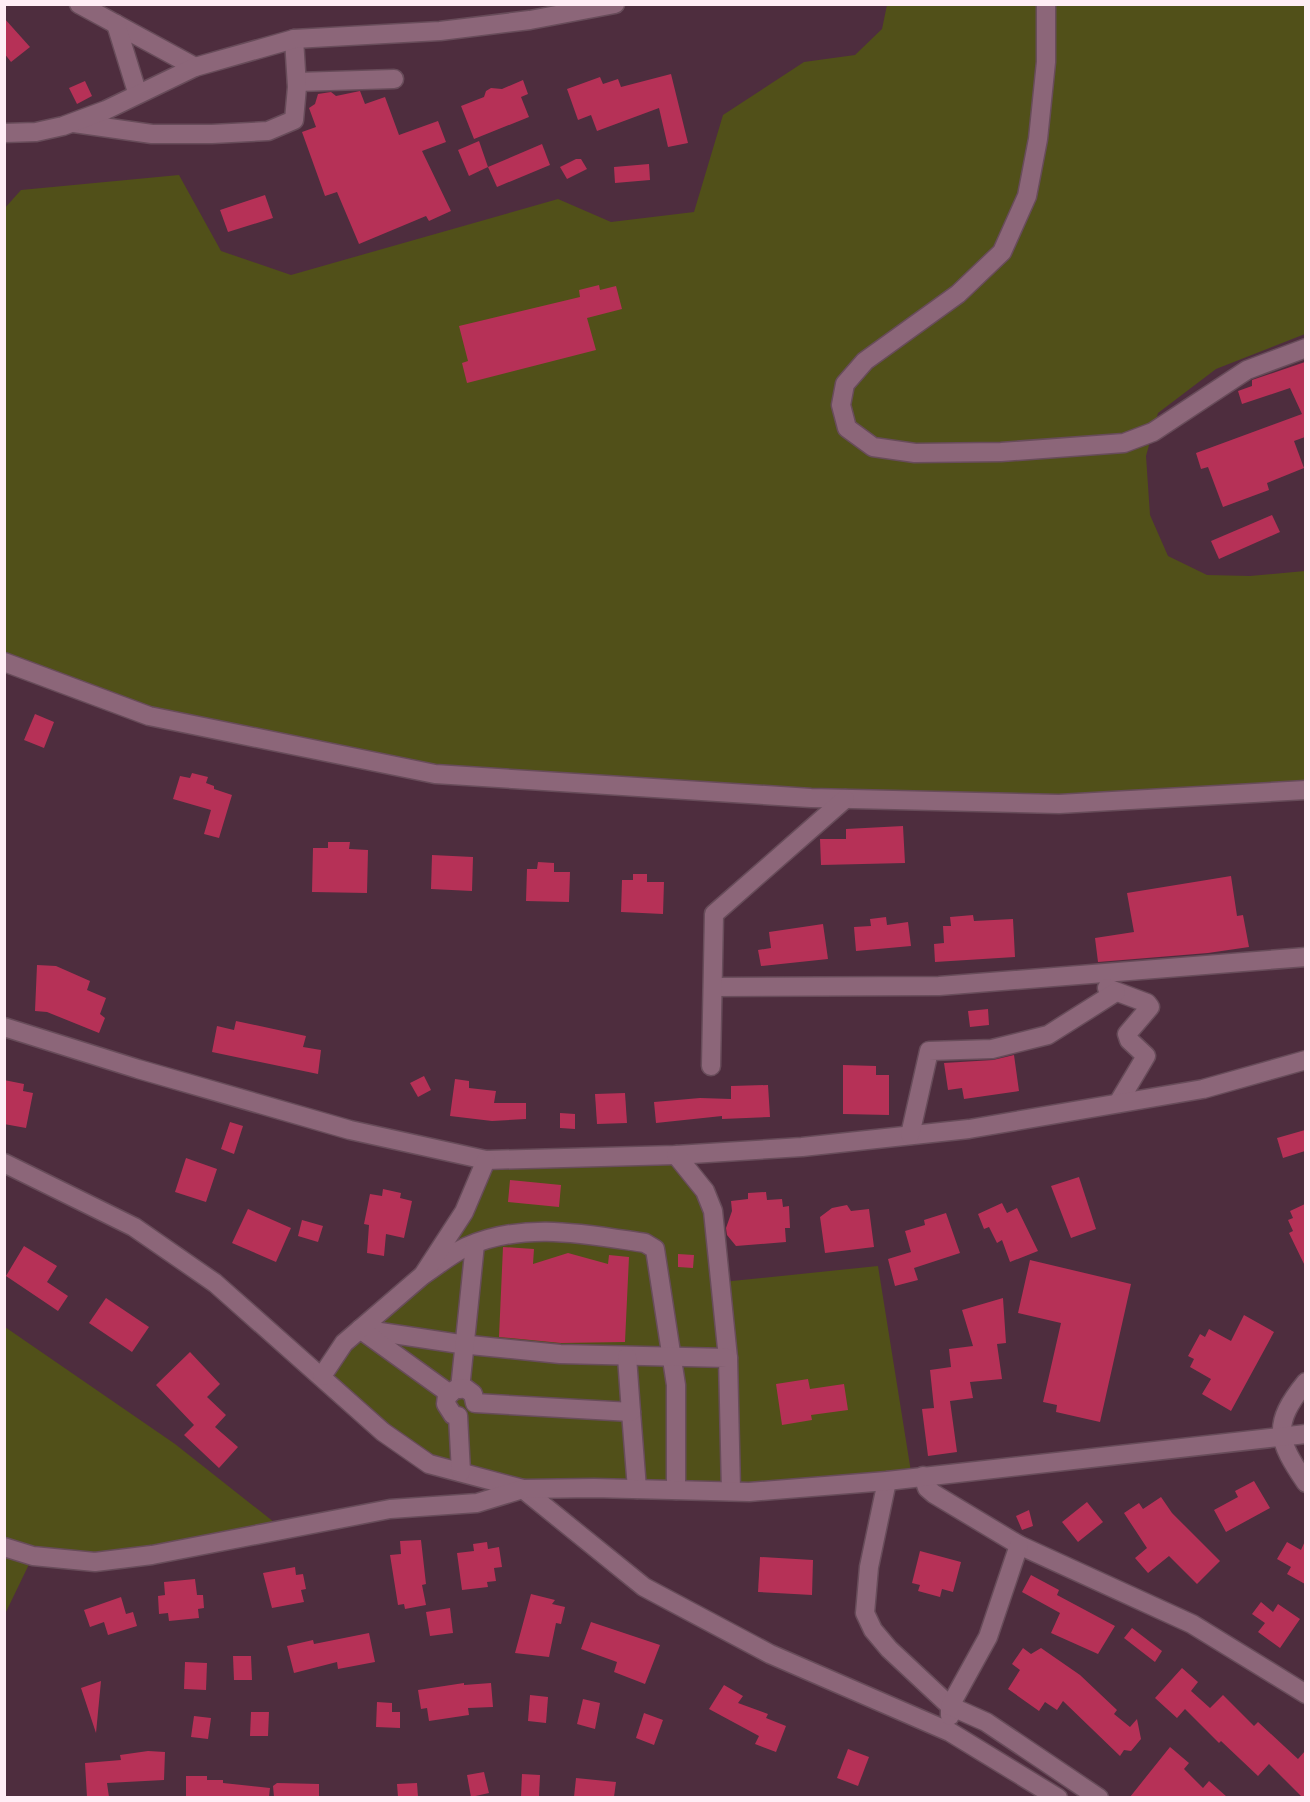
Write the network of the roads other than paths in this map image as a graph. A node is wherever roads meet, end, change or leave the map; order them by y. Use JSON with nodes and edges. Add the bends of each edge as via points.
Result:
{"nodes":[{"id":1,"x":80,"y":4,"type":"edge"},
{"id":2,"x":615,"y":4,"type":"edge"},
{"id":3,"x":1046,"y":4,"type":"edge"},
{"id":4,"x":116,"y":24,"type":"junction"},
{"id":5,"x":294,"y":39,"type":"junction"},
{"id":6,"x":195,"y":67,"type":"junction"},
{"id":7,"x":394,"y":79,"type":"dead end"},
{"id":8,"x":297,"y":82,"type":"junction"},
{"id":9,"x":137,"y":92,"type":"junction"},
{"id":10,"x":72,"y":123,"type":"junction"},
{"id":11,"x":4,"y":133,"type":"edge"},
{"id":12,"x":1305,"y":348,"type":"edge"},
{"id":13,"x":4,"y":662,"type":"edge"},
{"id":14,"x":1305,"y":790,"type":"edge"},
{"id":15,"x":844,"y":799,"type":"junction"},
{"id":16,"x":1305,"y":957,"type":"edge"},
{"id":17,"x":1077,"y":976,"type":"junction"},
{"id":18,"x":714,"y":987,"type":"junction"},
{"id":19,"x":1116,"y":992,"type":"junction"},
{"id":20,"x":4,"y":1027,"type":"edge"},
{"id":21,"x":1305,"y":1060,"type":"edge"},
{"id":22,"x":711,"y":1066,"type":"dead end"},
{"id":23,"x":1118,"y":1103,"type":"junction"},
{"id":24,"x":910,"y":1135,"type":"junction"},
{"id":25,"x":676,"y":1155,"type":"junction"},
{"id":26,"x":486,"y":1160,"type":"junction"},
{"id":27,"x":4,"y":1162,"type":"edge"},
{"id":28,"x":475,"y":1244,"type":"junction"},
{"id":29,"x":423,"y":1275,"type":"junction"},
{"id":30,"x":360,"y":1329,"type":"junction"},
{"id":31,"x":465,"y":1345,"type":"junction"},
{"id":32,"x":671,"y":1355,"type":"junction"},
{"id":33,"x":627,"y":1357,"type":"junction"},
{"id":34,"x":728,"y":1358,"type":"junction"},
{"id":35,"x":322,"y":1376,"type":"junction"},
{"id":36,"x":1305,"y":1382,"type":"edge"},
{"id":37,"x":455,"y":1391,"type":"junction"},
{"id":38,"x":632,"y":1412,"type":"junction"},
{"id":39,"x":1305,"y":1434,"type":"edge"},
{"id":40,"x":1280,"y":1437,"type":"junction"},
{"id":41,"x":461,"y":1472,"type":"junction"},
{"id":42,"x":923,"y":1476,"type":"junction"},
{"id":43,"x":887,"y":1481,"type":"junction"},
{"id":44,"x":1305,"y":1484,"type":"edge"},
{"id":45,"x":523,"y":1489,"type":"junction"},
{"id":46,"x":637,"y":1489,"type":"junction"},
{"id":47,"x":676,"y":1490,"type":"junction"},
{"id":48,"x":731,"y":1491,"type":"junction"},
{"id":49,"x":1019,"y":1545,"type":"junction"},
{"id":50,"x":4,"y":1547,"type":"edge"},
{"id":51,"x":1305,"y":1694,"type":"edge"},
{"id":52,"x":950,"y":1706,"type":"junction"},
{"id":53,"x":950,"y":1732,"type":"junction"},
{"id":54,"x":1058,"y":1797,"type":"edge"},
{"id":55,"x":1099,"y":1797,"type":"edge"}],
"edges":[{"from":1,"to":4,"type":"street"},
{"from":2,"to":5,"type":"street","via":[[531,20],[440,31]]},
{"from":3,"to":12,"type":"street","via":[[1046,62],[1038,139],[1027,196],[1002,252],[958,294],[865,361],[845,384],[840,405],[847,428],[873,447],[915,453],[1000,452],[1124,443],[1153,432],[1247,370]]},
{"from":4,"to":6,"type":"street"},
{"from":4,"to":9,"type":"street"},
{"from":5,"to":6,"type":"street"},
{"from":5,"to":8,"type":"street"},
{"from":6,"to":9,"type":"street"},
{"from":7,"to":8,"type":"street"},
{"from":8,"to":10,"type":"street","via":[[294,120],[268,131],[152,134]]},
{"from":9,"to":10,"type":"street"},
{"from":10,"to":11,"type":"street","via":[[36,132]]},
{"from":13,"to":15,"type":"street","via":[[148,716],[435,774]]},
{"from":14,"to":15,"type":"street","via":[[1059,804]]},
{"from":15,"to":18,"type":"street","via":[[714,914]]},
{"from":16,"to":17,"type":"street"},
{"from":17,"to":18,"type":"street","via":[[939,986]]},
{"from":17,"to":19,"type":"street"},
{"from":18,"to":22,"type":"street"},
{"from":19,"to":23,"type":"street","via":[[1150,1007],[1127,1034],[1146,1056]]},
{"from":19,"to":24,"type":"street","via":[[1048,1035],[992,1049],[929,1051]]},
{"from":20,"to":26,"type":"street","via":[[350,1130]]},
{"from":21,"to":23,"type":"street","via":[[1203,1089]]},
{"from":23,"to":24,"type":"street","via":[[969,1129]]},
{"from":24,"to":25,"type":"street"},
{"from":25,"to":26,"type":"street"},
{"from":25,"to":34,"type":"street","via":[[705,1191],[713,1211]]},
{"from":26,"to":29,"type":"street","via":[[464,1212]]},
{"from":27,"to":35,"type":"street","via":[[134,1227],[215,1283]]},
{"from":28,"to":29,"type":"street"},
{"from":28,"to":31,"type":"street"},
{"from":28,"to":32,"type":"street","via":[[521,1230],[574,1232],[645,1243],[655,1249]]},
{"from":29,"to":30,"type":"street"},
{"from":30,"to":31,"type":"street"},
{"from":30,"to":35,"type":"street","via":[[344,1343]]},
{"from":30,"to":37,"type":"street"},
{"from":31,"to":33,"type":"street"},
{"from":31,"to":37,"type":"street"},
{"from":32,"to":33,"type":"street"},
{"from":32,"to":34,"type":"street"},
{"from":32,"to":47,"type":"street","via":[[676,1385]]},
{"from":33,"to":38,"type":"street"},
{"from":34,"to":48,"type":"street"},
{"from":35,"to":41,"type":"street","via":[[383,1432],[429,1464]]},
{"from":36,"to":40,"type":"street","via":[[1288,1404]]},
{"from":37,"to":38,"type":"street","via":[[465,1388],[473,1394],[475,1403]]},
{"from":37,"to":41,"type":"street","via":[[446,1404],[458,1416]]},
{"from":38,"to":46,"type":"street"},
{"from":39,"to":40,"type":"street"},
{"from":40,"to":42,"type":"street"},
{"from":40,"to":44,"type":"street"},
{"from":41,"to":45,"type":"street"},
{"from":42,"to":43,"type":"street"},
{"from":42,"to":49,"type":"street","via":[[934,1494]]},
{"from":43,"to":48,"type":"street"},
{"from":43,"to":52,"type":"street","via":[[869,1567],[865,1613],[889,1649]]},
{"from":45,"to":46,"type":"street"},
{"from":45,"to":50,"type":"street","via":[[477,1503],[390,1509],[124,1559],[56,1559]]},
{"from":45,"to":53,"type":"street","via":[[644,1587],[770,1654]]},
{"from":46,"to":47,"type":"street"},
{"from":47,"to":48,"type":"street"},
{"from":49,"to":51,"type":"street","via":[[1192,1624]]},
{"from":49,"to":52,"type":"street","via":[[987,1637]]},
{"from":52,"to":53,"type":"street"},
{"from":52,"to":55,"type":"street","via":[[986,1722]]},
{"from":53,"to":54,"type":"street"}]}
